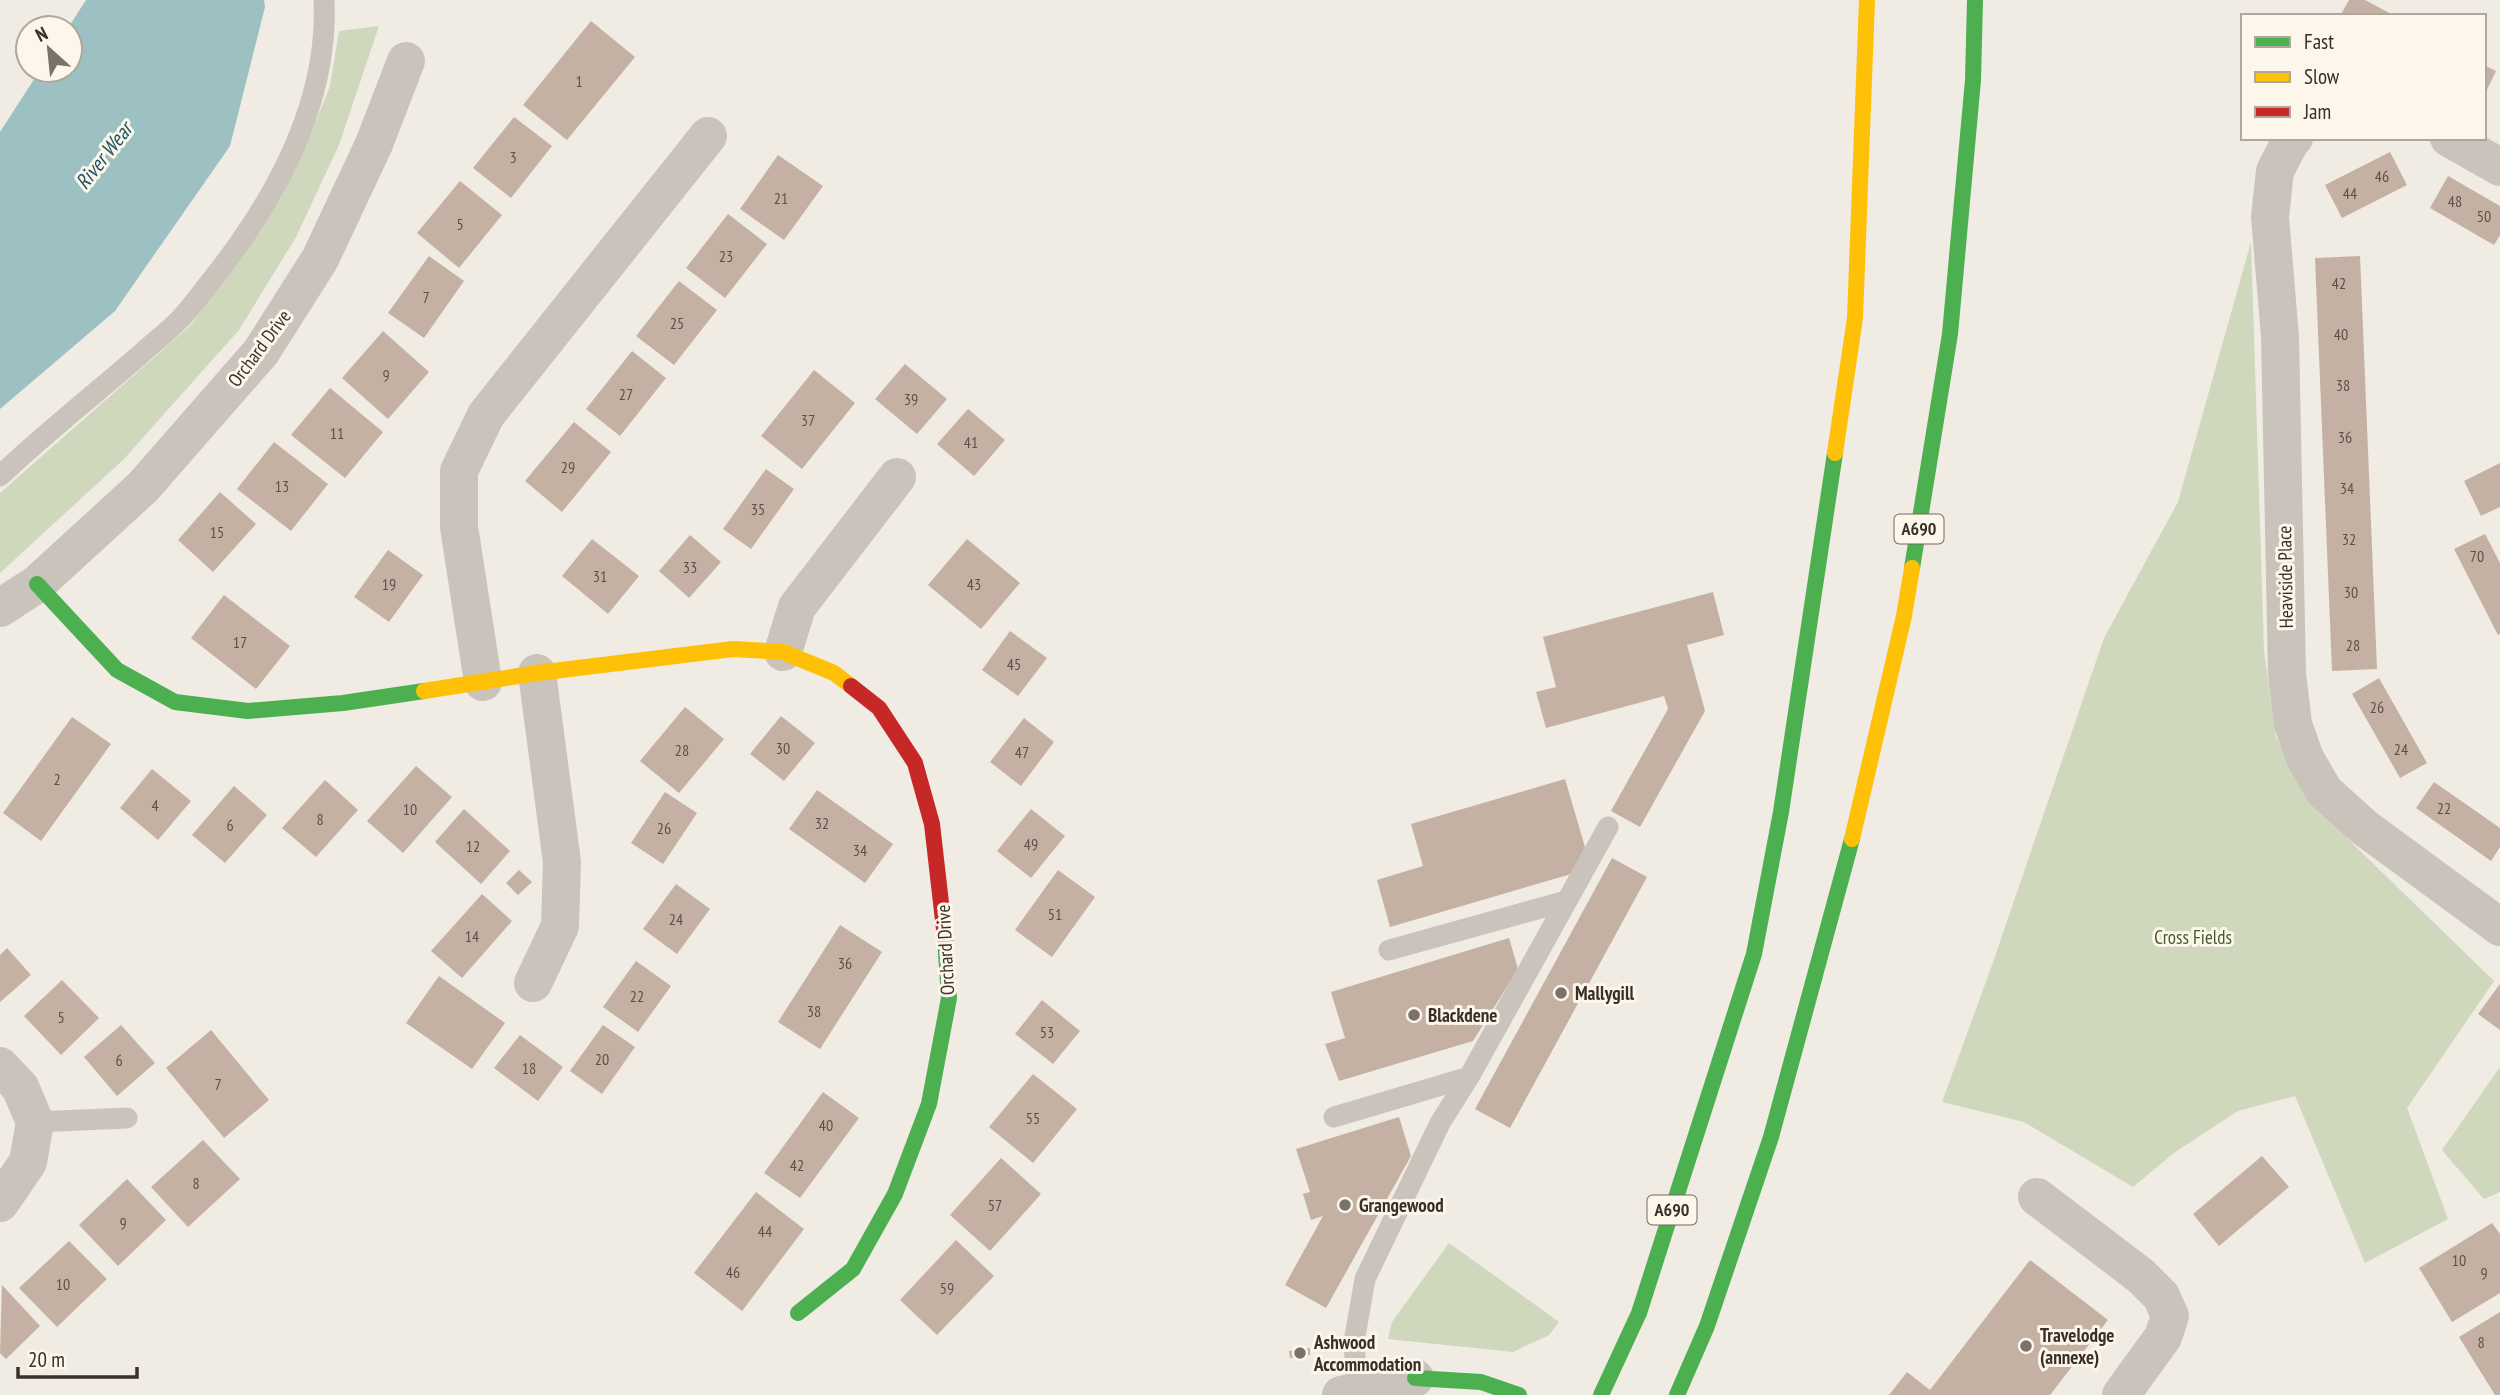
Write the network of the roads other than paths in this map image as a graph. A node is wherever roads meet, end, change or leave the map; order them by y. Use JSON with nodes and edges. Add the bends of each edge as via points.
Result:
{"nodes":[{"id":1,"x":324,"y":0,"type":"edge"},
{"id":2,"x":1867,"y":0,"type":"edge"},
{"id":3,"x":1975,"y":0,"type":"edge"},
{"id":4,"x":406,"y":61,"type":"dead end"},
{"id":5,"x":708,"y":136,"type":"dead end"},
{"id":6,"x":2292,"y":140,"type":"edge"},
{"id":7,"x":2453,"y":140,"type":"edge"},
{"id":8,"x":2500,"y":167,"type":"edge"},
{"id":9,"x":0,"y":476,"type":"edge"},
{"id":10,"x":897,"y":477,"type":"dead end"},
{"id":11,"x":37,"y":584,"type":"junction"},
{"id":12,"x":0,"y":608,"type":"edge"},
{"id":13,"x":783,"y":652,"type":"junction"},
{"id":14,"x":537,"y":673,"type":"junction"},
{"id":15,"x":483,"y":682,"type":"junction"},
{"id":16,"x":1608,"y":827,"type":"dead end"},
{"id":17,"x":1566,"y":901,"type":"junction"},
{"id":18,"x":2500,"y":927,"type":"edge"},
{"id":19,"x":1389,"y":950,"type":"dead end"},
{"id":20,"x":533,"y":983,"type":"dead end"},
{"id":21,"x":0,"y":1066,"type":"edge"},
{"id":22,"x":1469,"y":1077,"type":"junction"},
{"id":23,"x":1334,"y":1117,"type":"dead end"},
{"id":24,"x":127,"y":1118,"type":"dead end"},
{"id":25,"x":35,"y":1122,"type":"junction"},
{"id":26,"x":2037,"y":1196,"type":"dead end"},
{"id":27,"x":0,"y":1203,"type":"edge"},
{"id":28,"x":798,"y":1313,"type":"dead end"},
{"id":29,"x":1417,"y":1387,"type":"edge"},
{"id":30,"x":1349,"y":1393,"type":"edge"},
{"id":31,"x":1519,"y":1395,"type":"edge"},
{"id":32,"x":1601,"y":1395,"type":"edge"},
{"id":33,"x":1678,"y":1395,"type":"edge"},
{"id":34,"x":2121,"y":1395,"type":"edge"}],
"edges":[{"from":1,"to":9,"type":"lane","via":[[319,67],[304,121],[277,186],[235,250],[181,318]]},
{"from":2,"to":32,"type":"main road","number":"A690","via":[[1855,318],[1781,812],[1754,954],[1639,1312]]},
{"from":3,"to":33,"type":"main road","number":"A690","via":[[1973,80],[1950,334],[1904,616],[1847,856],[1771,1137],[1707,1326]]},
{"from":4,"to":11,"type":"street","name":"Orchard Drive","via":[[374,144],[320,259],[261,352],[143,487]]},
{"from":5,"to":15,"type":"street","via":[[486,415],[459,471],[459,527]]},
{"from":6,"to":18,"type":"street","name":"Heaviside Place","via":[[2275,171],[2270,217],[2280,337],[2287,674],[2293,724],[2324,791],[2365,828]]},
{"from":7,"to":8,"type":"street"},
{"from":10,"to":13,"type":"street","via":[[797,607]]},
{"from":11,"to":12,"type":"street","name":"Orchard Drive"},
{"from":11,"to":15,"type":"main road","name":"Orchard Drive","via":[[117,670],[175,702],[248,711],[342,703]]},
{"from":13,"to":14,"type":"main road","name":"Orchard Drive","via":[[733,649]]},
{"from":13,"to":28,"type":"main road","name":"Orchard Drive","via":[[834,673],[879,708],[915,763],[932,824],[949,998],[929,1104],[895,1194],[853,1269]]},
{"from":14,"to":15,"type":"main road","name":"Orchard Drive"},
{"from":14,"to":20,"type":"street","via":[[562,862],[561,926]]},
{"from":16,"to":17,"type":"lane"},
{"from":17,"to":19,"type":"lane"},
{"from":17,"to":22,"type":"lane"},
{"from":21,"to":25,"type":"street","via":[[20,1087]]},
{"from":22,"to":23,"type":"lane"},
{"from":22,"to":30,"type":"lane","via":[[1440,1123],[1365,1279]]},
{"from":24,"to":25,"type":"lane"},
{"from":25,"to":27,"type":"street","via":[[28,1162]]},
{"from":26,"to":34,"type":"street","via":[[2141,1276],[2161,1296],[2170,1316],[2163,1337]]},
{"from":29,"to":30,"type":"street"},
{"from":29,"to":31,"type":"main road","via":[[1466,1378]]}]}
